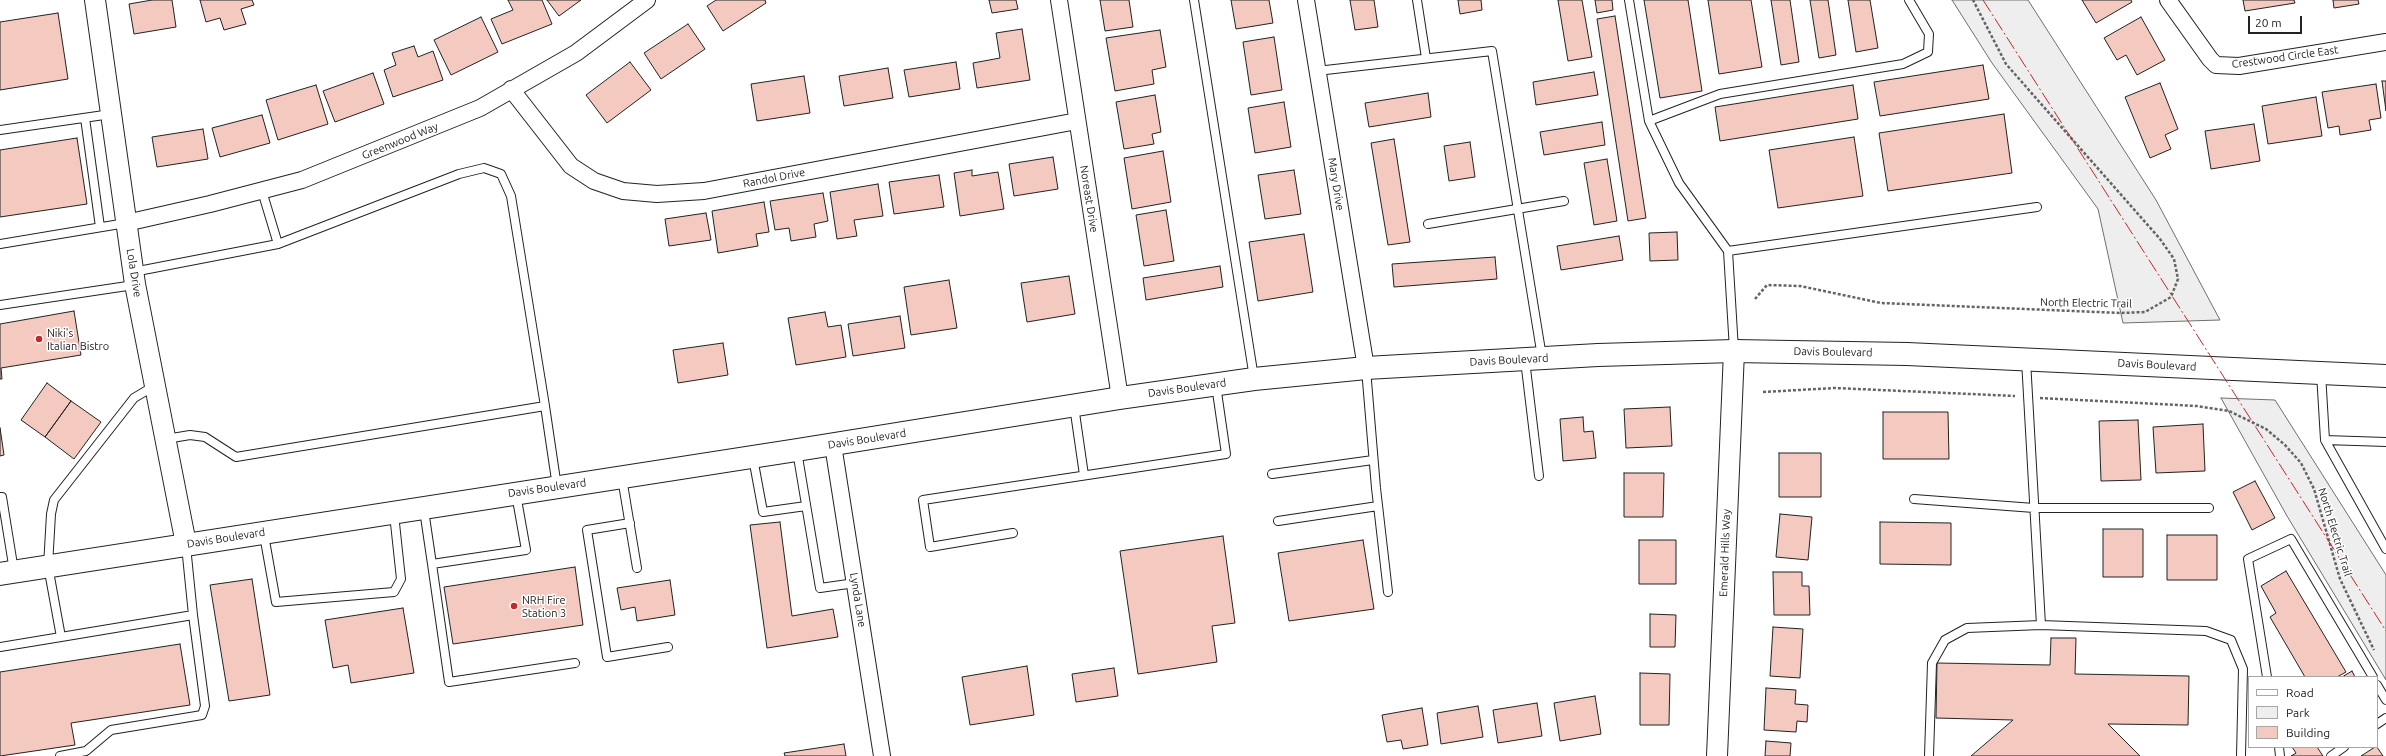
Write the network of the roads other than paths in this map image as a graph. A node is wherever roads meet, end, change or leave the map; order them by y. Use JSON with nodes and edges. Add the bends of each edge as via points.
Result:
{"nodes":[{"id":1,"x":95,"y":0,"type":"edge"},
{"id":2,"x":647,"y":0,"type":"edge"},
{"id":3,"x":1059,"y":0,"type":"edge"},
{"id":4,"x":1194,"y":0,"type":"edge"},
{"id":5,"x":1306,"y":0,"type":"edge"},
{"id":6,"x":1417,"y":0,"type":"edge"},
{"id":7,"x":1630,"y":0,"type":"edge"},
{"id":8,"x":1909,"y":0,"type":"edge"},
{"id":9,"x":2168,"y":0,"type":"edge"},
{"id":10,"x":2386,"y":42,"type":"edge"},
{"id":11,"x":1426,"y":58,"type":"junction"},
{"id":12,"x":1317,"y":71,"type":"junction"},
{"id":13,"x":511,"y":89,"type":"junction"},
{"id":14,"x":111,"y":114,"type":"junction"},
{"id":15,"x":85,"y":118,"type":"junction"},
{"id":16,"x":1077,"y":120,"type":"junction"},
{"id":17,"x":1649,"y":121,"type":"junction"},
{"id":18,"x":0,"y":130,"type":"edge"},
{"id":19,"x":262,"y":191,"type":"junction"},
{"id":20,"x":1564,"y":201,"type":"dead end"},
{"id":21,"x":2037,"y":207,"type":"dead end"},
{"id":22,"x":1517,"y":208,"type":"junction"},
{"id":23,"x":126,"y":223,"type":"junction"},
{"id":24,"x":1428,"y":224,"type":"dead end"},
{"id":25,"x":100,"y":227,"type":"junction"},
{"id":26,"x":0,"y":244,"type":"edge"},
{"id":27,"x":278,"y":244,"type":"junction"},
{"id":28,"x":1728,"y":251,"type":"junction"},
{"id":29,"x":134,"y":278,"type":"junction"},
{"id":30,"x":0,"y":305,"type":"edge"},
{"id":31,"x":1734,"y":351,"type":"junction"},
{"id":32,"x":1533,"y":358,"type":"junction"},
{"id":33,"x":2026,"y":359,"type":"junction"},
{"id":34,"x":1366,"y":368,"type":"junction"},
{"id":35,"x":2322,"y":372,"type":"junction"},
{"id":36,"x":2386,"y":376,"type":"edge"},
{"id":37,"x":1254,"y":379,"type":"junction"},
{"id":38,"x":1216,"y":384,"type":"junction"},
{"id":39,"x":155,"y":386,"type":"junction"},
{"id":40,"x":1120,"y":398,"type":"junction"},
{"id":41,"x":545,"y":406,"type":"junction"},
{"id":42,"x":1074,"y":406,"type":"junction"},
{"id":43,"x":165,"y":439,"type":"junction"},
{"id":44,"x":2325,"y":440,"type":"junction"},
{"id":45,"x":2386,"y":442,"type":"edge"},
{"id":46,"x":833,"y":445,"type":"junction"},
{"id":47,"x":797,"y":450,"type":"junction"},
{"id":48,"x":753,"y":457,"type":"junction"},
{"id":49,"x":1373,"y":460,"type":"junction"},
{"id":50,"x":1272,"y":474,"type":"dead end"},
{"id":51,"x":1084,"y":475,"type":"junction"},
{"id":52,"x":1539,"y":476,"type":"dead end"},
{"id":53,"x":622,"y":477,"type":"junction"},
{"id":54,"x":556,"y":487,"type":"junction"},
{"id":55,"x":516,"y":493,"type":"junction"},
{"id":56,"x":0,"y":498,"type":"edge"},
{"id":57,"x":1914,"y":499,"type":"dead end"},
{"id":58,"x":806,"y":506,"type":"junction"},
{"id":59,"x":1378,"y":506,"type":"junction"},
{"id":60,"x":423,"y":507,"type":"junction"},
{"id":61,"x":2034,"y":508,"type":"junction"},
{"id":62,"x":2209,"y":508,"type":"dead end"},
{"id":63,"x":394,"y":512,"type":"junction"},
{"id":64,"x":1278,"y":521,"type":"dead end"},
{"id":65,"x":630,"y":523,"type":"junction"},
{"id":66,"x":264,"y":532,"type":"junction"},
{"id":67,"x":1013,"y":532,"type":"dead end"},
{"id":68,"x":186,"y":544,"type":"junction"},
{"id":69,"x":2386,"y":549,"type":"edge"},
{"id":70,"x":432,"y":564,"type":"junction"},
{"id":71,"x":48,"y":566,"type":"junction"},
{"id":72,"x":637,"y":568,"type":"dead end"},
{"id":73,"x":7,"y":573,"type":"edge"},
{"id":74,"x":855,"y":583,"type":"junction"},
{"id":75,"x":1388,"y":592,"type":"dead end"},
{"id":76,"x":193,"y":615,"type":"junction"},
{"id":77,"x":2041,"y":625,"type":"junction"},
{"id":78,"x":61,"y":637,"type":"junction"},
{"id":79,"x":0,"y":647,"type":"edge"},
{"id":80,"x":668,"y":647,"type":"dead end"},
{"id":81,"x":575,"y":663,"type":"dead end"},
{"id":82,"x":2268,"y":676,"type":"edge"},
{"id":83,"x":2372,"y":676,"type":"edge"},
{"id":84,"x":2378,"y":686,"type":"edge"},
{"id":85,"x":2386,"y":700,"type":"edge"},
{"id":86,"x":2343,"y":748,"type":"edge"},
{"id":87,"x":60,"y":756,"type":"edge"},
{"id":88,"x":882,"y":756,"type":"edge"},
{"id":89,"x":1717,"y":756,"type":"edge"},
{"id":90,"x":1929,"y":756,"type":"edge"},
{"id":91,"x":2241,"y":756,"type":"edge"},
{"id":92,"x":2331,"y":756,"type":"edge"}],
"edges":[{"from":1,"to":14,"type":"street","name":"Lola Drive"},
{"from":2,"to":13,"type":"street","name":"Greenwood Way","via":[[576,53]]},
{"from":3,"to":16,"type":"street","name":"Noreast Drive"},
{"from":4,"to":37,"type":"lane"},
{"from":5,"to":12,"type":"street","name":"Mary Drive"},
{"from":6,"to":11,"type":"lane"},
{"from":7,"to":17,"type":"lane"},
{"from":8,"to":17,"type":"lane","via":[[1929,34],[1928,52],[1903,64],[1720,94]]},
{"from":9,"to":10,"type":"street","name":"Crestwood Circle East","via":[[2216,64],[2239,66]]},
{"from":11,"to":12,"type":"lane"},
{"from":11,"to":22,"type":"lane","via":[[1492,51]]},
{"from":12,"to":34,"type":"street","name":"Mary Drive"},
{"from":13,"to":16,"type":"street","name":"Randol Drive","via":[[570,166],[594,181],[622,191],[657,194],[704,191]]},
{"from":13,"to":19,"type":"street","name":"Greenwood Way","via":[[480,108],[302,180]]},
{"from":14,"to":15,"type":"lane"},
{"from":14,"to":23,"type":"street","name":"Lola Drive"},
{"from":15,"to":18,"type":"lane"},
{"from":15,"to":25,"type":"lane"},
{"from":16,"to":40,"type":"street","name":"Noreast Drive"},
{"from":17,"to":28,"type":"lane","via":[[1678,183]]},
{"from":19,"to":23,"type":"street","name":"Greenwood Way"},
{"from":19,"to":27,"type":"lane"},
{"from":20,"to":22,"type":"lane"},
{"from":21,"to":28,"type":"lane"},
{"from":22,"to":24,"type":"lane"},
{"from":22,"to":32,"type":"lane"},
{"from":23,"to":25,"type":"lane"},
{"from":23,"to":29,"type":"street","name":"Lola Drive"},
{"from":25,"to":26,"type":"lane"},
{"from":27,"to":29,"type":"lane"},
{"from":27,"to":41,"type":"lane","via":[[459,174],[484,168],[500,174],[511,196]]},
{"from":28,"to":31,"type":"lane"},
{"from":29,"to":30,"type":"lane"},
{"from":29,"to":39,"type":"street","name":"Lola Drive"},
{"from":31,"to":32,"type":"main road","name":"Davis Boulevard"},
{"from":31,"to":33,"type":"main road","name":"Davis Boulevard"},
{"from":31,"to":89,"type":"street","name":"Emerald Hills Way"},
{"from":32,"to":34,"type":"main road","name":"Davis Boulevard"},
{"from":32,"to":52,"type":"lane"},
{"from":33,"to":35,"type":"main road","name":"Davis Boulevard"},
{"from":33,"to":61,"type":"lane"},
{"from":34,"to":37,"type":"main road","name":"Davis Boulevard"},
{"from":34,"to":49,"type":"lane"},
{"from":35,"to":36,"type":"main road","name":"Davis Boulevard"},
{"from":35,"to":44,"type":"lane"},
{"from":37,"to":38,"type":"main road","name":"Davis Boulevard"},
{"from":38,"to":40,"type":"main road","name":"Davis Boulevard"},
{"from":38,"to":51,"type":"lane","via":[[1226,454]]},
{"from":39,"to":43,"type":"street","name":"Lola Drive"},
{"from":39,"to":71,"type":"lane","via":[[134,398],[54,500]]},
{"from":40,"to":42,"type":"main road","name":"Davis Boulevard"},
{"from":41,"to":43,"type":"lane","via":[[236,457],[204,437],[190,435]]},
{"from":41,"to":54,"type":"lane"},
{"from":42,"to":46,"type":"main road","name":"Davis Boulevard"},
{"from":42,"to":51,"type":"lane"},
{"from":43,"to":68,"type":"street","name":"Lola Drive"},
{"from":44,"to":45,"type":"lane"},
{"from":44,"to":69,"type":"lane"},
{"from":46,"to":47,"type":"main road","name":"Davis Boulevard"},
{"from":46,"to":74,"type":"street","name":"Lynda Lane"},
{"from":47,"to":48,"type":"main road","name":"Davis Boulevard"},
{"from":47,"to":58,"type":"lane"},
{"from":48,"to":53,"type":"main road","name":"Davis Boulevard"},
{"from":48,"to":58,"type":"lane","via":[[763,512]]},
{"from":49,"to":50,"type":"lane"},
{"from":49,"to":59,"type":"lane"},
{"from":51,"to":67,"type":"lane","via":[[923,500],[930,547]]},
{"from":53,"to":54,"type":"main road","name":"Davis Boulevard"},
{"from":53,"to":65,"type":"lane"},
{"from":54,"to":55,"type":"main road","name":"Davis Boulevard"},
{"from":55,"to":60,"type":"main road","name":"Davis Boulevard"},
{"from":55,"to":70,"type":"lane","via":[[526,550]]},
{"from":56,"to":73,"type":"lane","via":[[2,497]]},
{"from":57,"to":61,"type":"lane"},
{"from":58,"to":74,"type":"lane","via":[[820,588]]},
{"from":59,"to":64,"type":"lane"},
{"from":59,"to":75,"type":"lane"},
{"from":60,"to":63,"type":"main road","name":"Davis Boulevard"},
{"from":60,"to":70,"type":"lane"},
{"from":61,"to":62,"type":"lane"},
{"from":61,"to":77,"type":"lane"},
{"from":63,"to":66,"type":"main road","name":"Davis Boulevard"},
{"from":63,"to":66,"type":"lane","via":[[401,579],[394,592],[276,602]]},
{"from":65,"to":72,"type":"lane"},
{"from":65,"to":80,"type":"lane","via":[[587,530],[607,658]]},
{"from":66,"to":68,"type":"main road","name":"Davis Boulevard"},
{"from":68,"to":71,"type":"main road","name":"Davis Boulevard"},
{"from":68,"to":76,"type":"lane"},
{"from":70,"to":81,"type":"lane","via":[[449,682]]},
{"from":71,"to":73,"type":"main road","name":"Davis Boulevard"},
{"from":71,"to":78,"type":"lane"},
{"from":74,"to":88,"type":"street","name":"Lynda Lane"},
{"from":76,"to":78,"type":"lane"},
{"from":76,"to":87,"type":"lane","via":[[206,706],[202,715],[111,730],[86,751]]},
{"from":77,"to":90,"type":"lane","via":[[1967,628],[1945,640],[1932,663]]},
{"from":77,"to":91,"type":"lane","via":[[2206,631],[2231,640],[2243,669]]},
{"from":78,"to":79,"type":"lane"},
{"from":82,"to":83,"type":"lane","via":[[2248,559],[2291,539]]},
{"from":84,"to":85,"type":"lane"},
{"from":86,"to":92,"type":"lane"}]}
